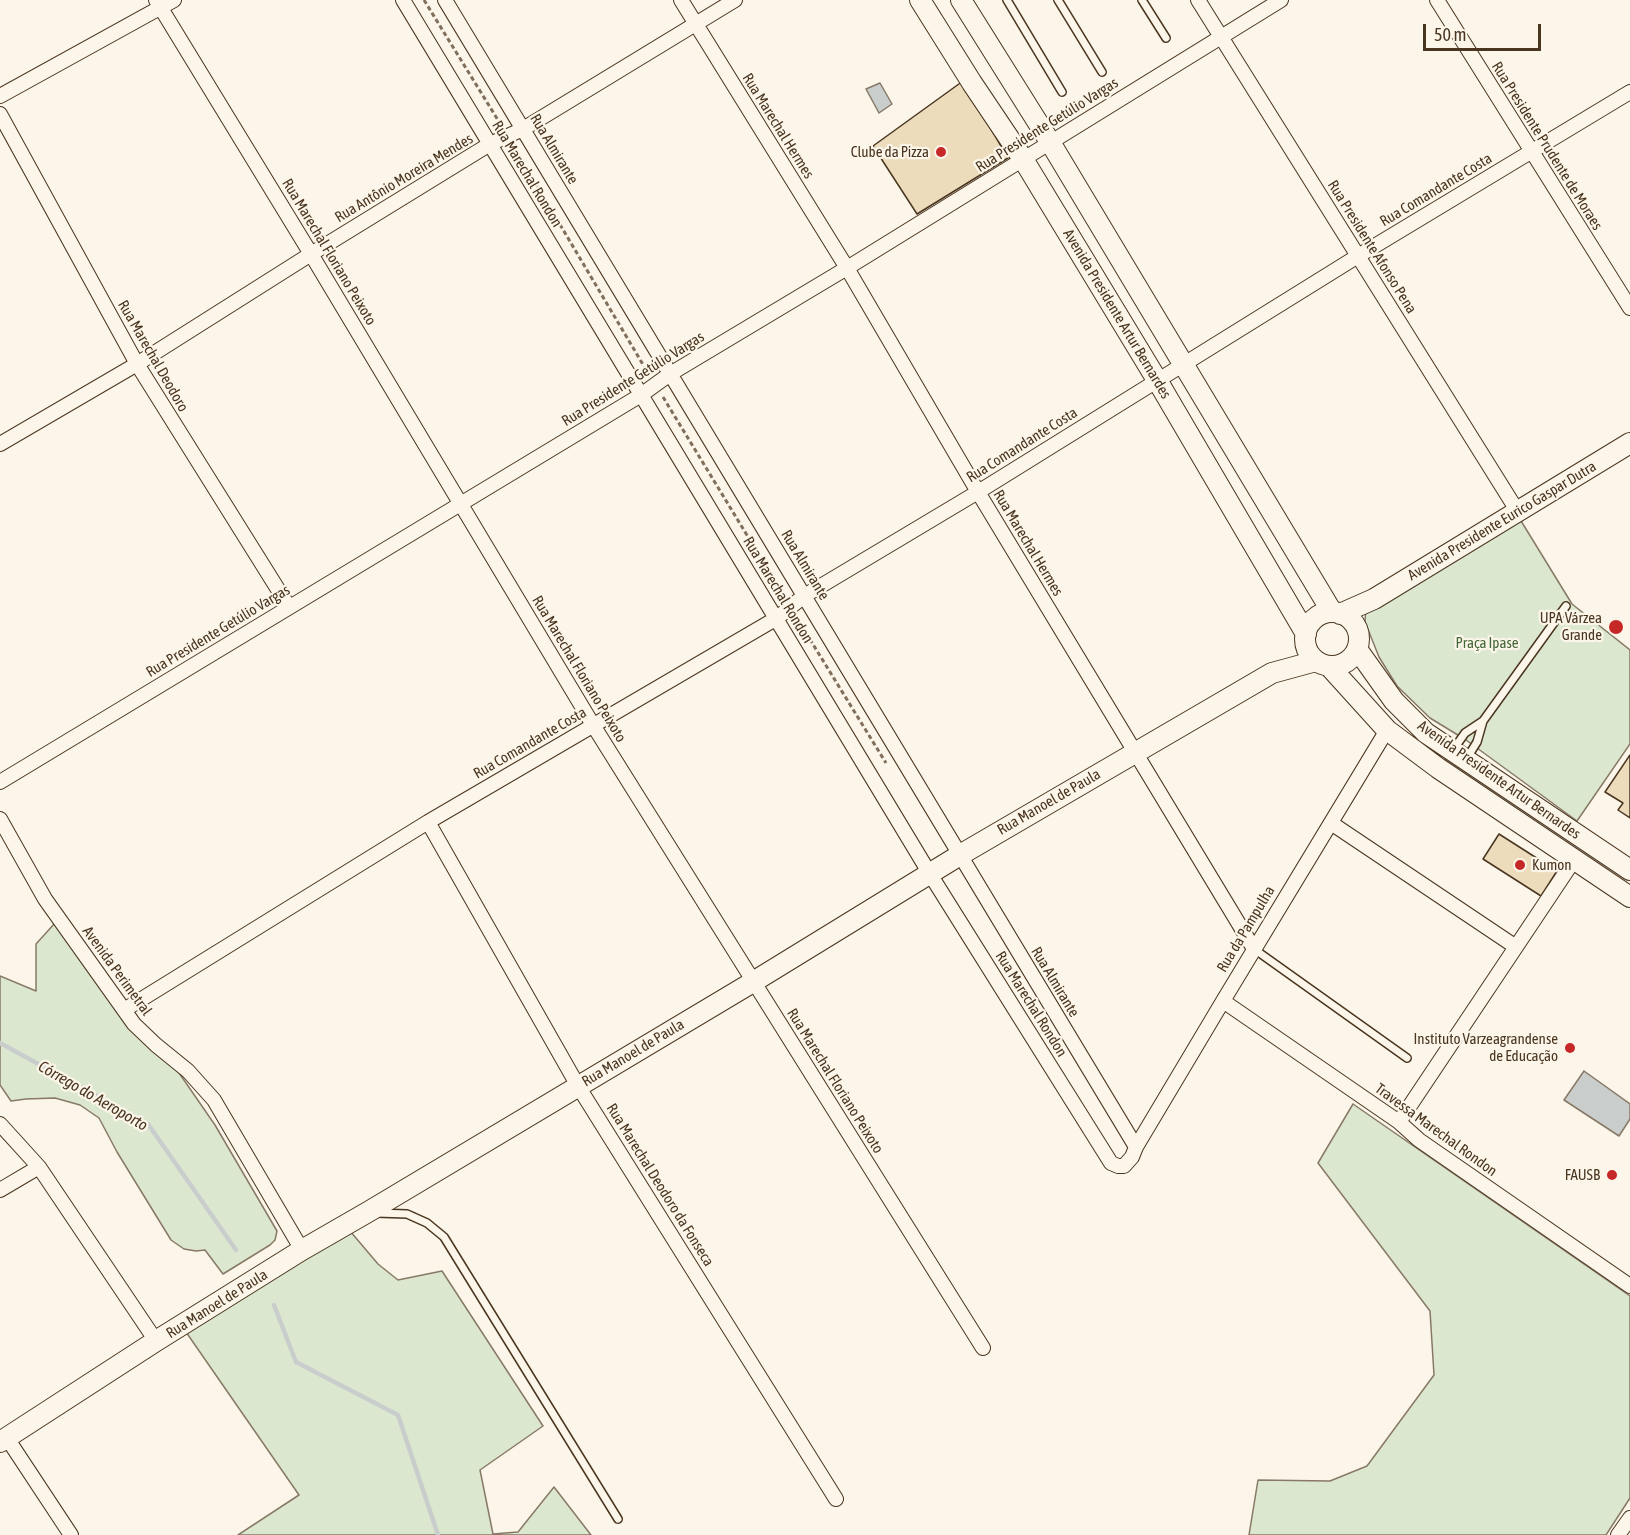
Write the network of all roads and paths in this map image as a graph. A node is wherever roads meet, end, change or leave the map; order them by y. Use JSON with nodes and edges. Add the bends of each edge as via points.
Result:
{"nodes":[{"id":1,"x":174,"y":0,"type":"edge"},
{"id":2,"x":403,"y":0,"type":"edge"},
{"id":3,"x":424,"y":0,"type":"edge"},
{"id":4,"x":445,"y":0,"type":"edge"},
{"id":5,"x":681,"y":0,"type":"edge"},
{"id":6,"x":735,"y":0,"type":"edge"},
{"id":7,"x":920,"y":0,"type":"edge"},
{"id":8,"x":961,"y":0,"type":"edge"},
{"id":9,"x":1007,"y":0,"type":"edge"},
{"id":10,"x":1058,"y":0,"type":"edge"},
{"id":11,"x":1142,"y":0,"type":"edge"},
{"id":12,"x":1198,"y":0,"type":"edge"},
{"id":13,"x":1281,"y":0,"type":"edge"},
{"id":14,"x":1437,"y":0,"type":"edge"},
{"id":15,"x":158,"y":4,"type":"edge"},
{"id":16,"x":695,"y":25,"type":"junction"},
{"id":17,"x":1221,"y":37,"type":"junction"},
{"id":18,"x":1167,"y":38,"type":"dead end"},
{"id":19,"x":1102,"y":72,"type":"dead end"},
{"id":20,"x":1062,"y":92,"type":"dead end"},
{"id":21,"x":1630,"y":92,"type":"edge"},
{"id":22,"x":0,"y":96,"type":"edge"},
{"id":23,"x":0,"y":114,"type":"edge"},
{"id":24,"x":523,"y":129,"type":"junction"},
{"id":25,"x":508,"y":137,"type":"junction"},
{"id":26,"x":1050,"y":142,"type":"junction"},
{"id":27,"x":490,"y":144,"type":"junction"},
{"id":28,"x":1531,"y":152,"type":"junction"},
{"id":29,"x":1023,"y":159,"type":"junction"},
{"id":30,"x":311,"y":254,"type":"junction"},
{"id":31,"x":1358,"y":256,"type":"junction"},
{"id":32,"x":847,"y":268,"type":"junction"},
{"id":33,"x":1630,"y":308,"type":"edge"},
{"id":34,"x":136,"y":364,"type":"junction"},
{"id":35,"x":1183,"y":365,"type":"junction"},
{"id":36,"x":670,"y":374,"type":"junction"},
{"id":37,"x":1157,"y":380,"type":"junction"},
{"id":38,"x":655,"y":384,"type":"junction"},
{"id":39,"x":641,"y":395,"type":"junction"},
{"id":40,"x":1630,"y":443,"type":"edge"},
{"id":41,"x":0,"y":444,"type":"edge"},
{"id":42,"x":978,"y":492,"type":"junction"},
{"id":43,"x":460,"y":504,"type":"junction"},
{"id":44,"x":1518,"y":512,"type":"junction"},
{"id":45,"x":804,"y":596,"type":"junction"},
{"id":46,"x":1374,"y":599,"type":"junction"},
{"id":47,"x":1566,"y":606,"type":"dead end"},
{"id":48,"x":289,"y":607,"type":"junction"},
{"id":49,"x":791,"y":607,"type":"junction"},
{"id":50,"x":1336,"y":613,"type":"junction"},
{"id":51,"x":777,"y":618,"type":"junction"},
{"id":52,"x":1305,"y":638,"type":"junction"},
{"id":53,"x":1358,"y":640,"type":"junction"},
{"id":54,"x":1322,"y":664,"type":"junction"},
{"id":55,"x":1272,"y":674,"type":"junction"},
{"id":56,"x":1483,"y":721,"type":"junction"},
{"id":57,"x":593,"y":725,"type":"junction"},
{"id":58,"x":1387,"y":730,"type":"junction"},
{"id":59,"x":1135,"y":752,"type":"junction"},
{"id":60,"x":1459,"y":755,"type":"junction"},
{"id":61,"x":886,"y":764,"type":"dead end"},
{"id":62,"x":0,"y":783,"type":"edge"},
{"id":63,"x":0,"y":819,"type":"edge"},
{"id":64,"x":428,"y":822,"type":"junction"},
{"id":65,"x":1331,"y":823,"type":"junction"},
{"id":66,"x":960,"y":855,"type":"junction"},
{"id":67,"x":1574,"y":860,"type":"junction"},
{"id":68,"x":1630,"y":870,"type":"edge"},
{"id":69,"x":930,"y":874,"type":"junction"},
{"id":70,"x":1630,"y":897,"type":"edge"},
{"id":71,"x":1516,"y":947,"type":"junction"},
{"id":72,"x":1254,"y":949,"type":"junction"},
{"id":73,"x":753,"y":982,"type":"junction"},
{"id":74,"x":1223,"y":1001,"type":"junction"},
{"id":75,"x":124,"y":1010,"type":"junction"},
{"id":76,"x":1407,"y":1058,"type":"dead end"},
{"id":77,"x":578,"y":1086,"type":"junction"},
{"id":78,"x":1399,"y":1122,"type":"junction"},
{"id":79,"x":0,"y":1124,"type":"edge"},
{"id":80,"x":1136,"y":1148,"type":"junction"},
{"id":81,"x":39,"y":1167,"type":"junction"},
{"id":82,"x":0,"y":1190,"type":"edge"},
{"id":83,"x":368,"y":1212,"type":"junction"},
{"id":84,"x":302,"y":1250,"type":"junction"},
{"id":85,"x":1630,"y":1286,"type":"edge"},
{"id":86,"x":156,"y":1341,"type":"junction"},
{"id":87,"x":984,"y":1348,"type":"dead end"},
{"id":88,"x":4,"y":1440,"type":"edge"},
{"id":89,"x":836,"y":1499,"type":"dead end"},
{"id":90,"x":1630,"y":1518,"type":"edge"},
{"id":91,"x":618,"y":1519,"type":"dead end"},
{"id":92,"x":71,"y":1535,"type":"edge"},
{"id":93,"x":1618,"y":1535,"type":"edge"}],
"edges":[{"from":1,"to":15,"type":"street"},
{"from":2,"to":27,"type":"street","name":"Rua Marechal Rondon"},
{"from":3,"to":25,"type":"path"},
{"from":4,"to":24,"type":"street","name":"Rua Almirante"},
{"from":5,"to":16,"type":"street","name":"Rua Marechal Hermes"},
{"from":6,"to":16,"type":"street","name":"Rua Antônio Moreira Mendes"},
{"from":7,"to":29,"type":"main road","name":"Avenida Presidente Artur Bernardes"},
{"from":8,"to":26,"type":"main road","name":"Avenida Presidente Artur Bernardes"},
{"from":9,"to":20,"type":"lane"},
{"from":10,"to":19,"type":"lane"},
{"from":11,"to":18,"type":"lane"},
{"from":12,"to":17,"type":"street","name":"Rua Presidente Afonso Pena"},
{"from":13,"to":17,"type":"street","name":"Rua Presidente Getúlio Vargas"},
{"from":14,"to":28,"type":"street","name":"Rua Presidente Prudente de Moraes"},
{"from":15,"to":22,"type":"street"},
{"from":15,"to":30,"type":"street","name":"Rua Marechal Floriano Peixoto"},
{"from":16,"to":24,"type":"street","name":"Rua Antônio Moreira Mendes"},
{"from":16,"to":32,"type":"street","name":"Rua Marechal Hermes"},
{"from":17,"to":26,"type":"street","name":"Rua Presidente Getúlio Vargas"},
{"from":17,"to":31,"type":"street","name":"Rua Presidente Afonso Pena"},
{"from":21,"to":28,"type":"street","name":"Rua Comandante Costa"},
{"from":23,"to":34,"type":"street","name":"Rua Marechal Deodoro"},
{"from":24,"to":25,"type":"street","name":"Rua Antônio Moreira Mendes"},
{"from":24,"to":36,"type":"street","name":"Rua Almirante"},
{"from":25,"to":27,"type":"street","name":"Rua Antônio Moreira Mendes"},
{"from":25,"to":38,"type":"path"},
{"from":26,"to":29,"type":"street","name":"Rua Presidente Getúlio Vargas"},
{"from":26,"to":35,"type":"main road","name":"Avenida Presidente Artur Bernardes"},
{"from":27,"to":30,"type":"street","name":"Rua Antônio Moreira Mendes"},
{"from":27,"to":39,"type":"street","name":"Rua Marechal Rondon"},
{"from":28,"to":31,"type":"street","name":"Rua Comandante Costa"},
{"from":28,"to":33,"type":"street","name":"Rua Presidente Prudente de Moraes"},
{"from":29,"to":32,"type":"street","name":"Rua Presidente Getúlio Vargas"},
{"from":29,"to":37,"type":"main road","name":"Avenida Presidente Artur Bernardes"},
{"from":30,"to":34,"type":"street","name":"Rua Antônio Moreira Mendes"},
{"from":30,"to":43,"type":"street","name":"Rua Marechal Floriano Peixoto"},
{"from":31,"to":35,"type":"street","name":"Rua Comandante Costa"},
{"from":31,"to":44,"type":"street","name":"Rua Presidente Afonso Pena"},
{"from":32,"to":36,"type":"street","name":"Rua Presidente Getúlio Vargas"},
{"from":32,"to":42,"type":"street","name":"Rua Marechal Hermes"},
{"from":34,"to":41,"type":"street","name":"Rua Antônio Moreira Mendes"},
{"from":34,"to":48,"type":"street","name":"Rua Marechal Deodoro"},
{"from":35,"to":37,"type":"street","name":"Rua Comandante Costa"},
{"from":35,"to":50,"type":"main road","name":"Avenida Presidente Artur Bernardes"},
{"from":36,"to":38,"type":"street","name":"Rua Presidente Getúlio Vargas"},
{"from":36,"to":45,"type":"street","name":"Rua Almirante"},
{"from":37,"to":42,"type":"street","name":"Rua Comandante Costa"},
{"from":37,"to":52,"type":"main road","name":"Avenida Presidente Artur Bernardes"},
{"from":38,"to":39,"type":"street","name":"Rua Presidente Getúlio Vargas"},
{"from":38,"to":49,"type":"path"},
{"from":39,"to":43,"type":"street","name":"Rua Presidente Getúlio Vargas"},
{"from":39,"to":51,"type":"street","name":"Rua Marechal Rondon"},
{"from":40,"to":44,"type":"main road","name":"Avenida Presidente Eurico Gaspar Dutra"},
{"from":42,"to":45,"type":"street","name":"Rua Comandante Costa"},
{"from":42,"to":59,"type":"street","name":"Rua Marechal Hermes"},
{"from":43,"to":48,"type":"street","name":"Rua Presidente Getúlio Vargas"},
{"from":43,"to":57,"type":"street","name":"Rua Marechal Floriano Peixoto"},
{"from":44,"to":46,"type":"main road","name":"Avenida Presidente Eurico Gaspar Dutra"},
{"from":45,"to":49,"type":"street","name":"Rua Comandante Costa"},
{"from":45,"to":66,"type":"street","name":"Rua Almirante"},
{"from":46,"to":50,"type":"main road","name":"Avenida Presidente Eurico Gaspar Dutra"},
{"from":46,"to":53,"type":"main road"},
{"from":47,"to":56,"type":"lane"},
{"from":48,"to":62,"type":"street","name":"Rua Presidente Getúlio Vargas"},
{"from":49,"to":51,"type":"street","name":"Rua Comandante Costa"},
{"from":49,"to":61,"type":"path"},
{"from":50,"to":52,"type":"main road","via":[[1315,619]]},
{"from":50,"to":53,"type":"main road","via":[[1354,624]]},
{"from":51,"to":57,"type":"street","name":"Rua Comandante Costa"},
{"from":51,"to":69,"type":"street","name":"Rua Marechal Rondon"},
{"from":52,"to":54,"type":"main road","via":[[1308,651]]},
{"from":52,"to":55,"type":"main road","name":"Rua Manoel de Paula"},
{"from":53,"to":54,"type":"main road","via":[[1353,657],[1346,663]]},
{"from":53,"to":60,"type":"main road","name":"Avenida Presidente Artur Bernardes","via":[[1394,701],[1426,733]]},
{"from":54,"to":55,"type":"main road","name":"Rua Manoel de Paula"},
{"from":54,"to":58,"type":"main road","name":"Avenida Presidente Artur Bernardes"},
{"from":55,"to":59,"type":"main road","name":"Rua Manoel de Paula"},
{"from":56,"to":60,"type":"lane","via":[[1466,733]]},
{"from":56,"to":60,"type":"lane","via":[[1477,742]]},
{"from":57,"to":64,"type":"street","name":"Rua Comandante Costa"},
{"from":57,"to":73,"type":"street","name":"Rua Marechal Floriano Peixoto"},
{"from":58,"to":65,"type":"street","name":"Rua da Pampulha"},
{"from":58,"to":67,"type":"main road","name":"Avenida Presidente Artur Bernardes"},
{"from":59,"to":66,"type":"main road","name":"Rua Manoel de Paula"},
{"from":59,"to":72,"type":"street","name":"Rua Marechal Hermes"},
{"from":60,"to":68,"type":"main road","name":"Avenida Presidente Artur Bernardes"},
{"from":63,"to":75,"type":"street","name":"Avenida Perimetral","via":[[45,899]]},
{"from":64,"to":75,"type":"street","name":"Rua Comandante Costa"},
{"from":64,"to":77,"type":"street","name":"Rua Marechal Deodoro da Fonseca"},
{"from":65,"to":71,"type":"street"},
{"from":65,"to":72,"type":"street","name":"Rua da Pampulha"},
{"from":66,"to":69,"type":"main road","name":"Rua Manoel de Paula"},
{"from":66,"to":80,"type":"street","name":"Rua Almirante"},
{"from":67,"to":70,"type":"main road","name":"Avenida Presidente Artur Bernardes"},
{"from":67,"to":71,"type":"street"},
{"from":69,"to":73,"type":"main road","name":"Rua Manoel de Paula"},
{"from":69,"to":80,"type":"street","name":"Rua Marechal Rondon","via":[[1111,1163],[1124,1166]]},
{"from":71,"to":78,"type":"street"},
{"from":72,"to":74,"type":"street","name":"Rua da Pampulha"},
{"from":72,"to":76,"type":"lane"},
{"from":73,"to":77,"type":"main road","name":"Rua Manoel de Paula"},
{"from":73,"to":87,"type":"street","name":"Rua Marechal Floriano Peixoto"},
{"from":74,"to":78,"type":"street","name":"Travessa Marechal Rondon"},
{"from":74,"to":80,"type":"street","name":"Rua da Pampulha"},
{"from":75,"to":84,"type":"street","name":"Avenida Perimetral","via":[[214,1100]]},
{"from":77,"to":83,"type":"main road","name":"Rua Manoel de Paula"},
{"from":77,"to":89,"type":"street","name":"Rua Marechal Deodoro da Fonseca"},
{"from":78,"to":85,"type":"street","name":"Travessa Marechal Rondon","via":[[1419,1140]]},
{"from":79,"to":81,"type":"street"},
{"from":81,"to":82,"type":"street"},
{"from":81,"to":86,"type":"street"},
{"from":83,"to":84,"type":"main road","name":"Rua Manoel de Paula"},
{"from":83,"to":91,"type":"lane","via":[[407,1214],[444,1237]]},
{"from":84,"to":86,"type":"main road","name":"Rua Manoel de Paula"},
{"from":86,"to":88,"type":"main road","name":"Rua Manoel de Paula"},
{"from":88,"to":92,"type":"street"},
{"from":90,"to":93,"type":"street"}]}
